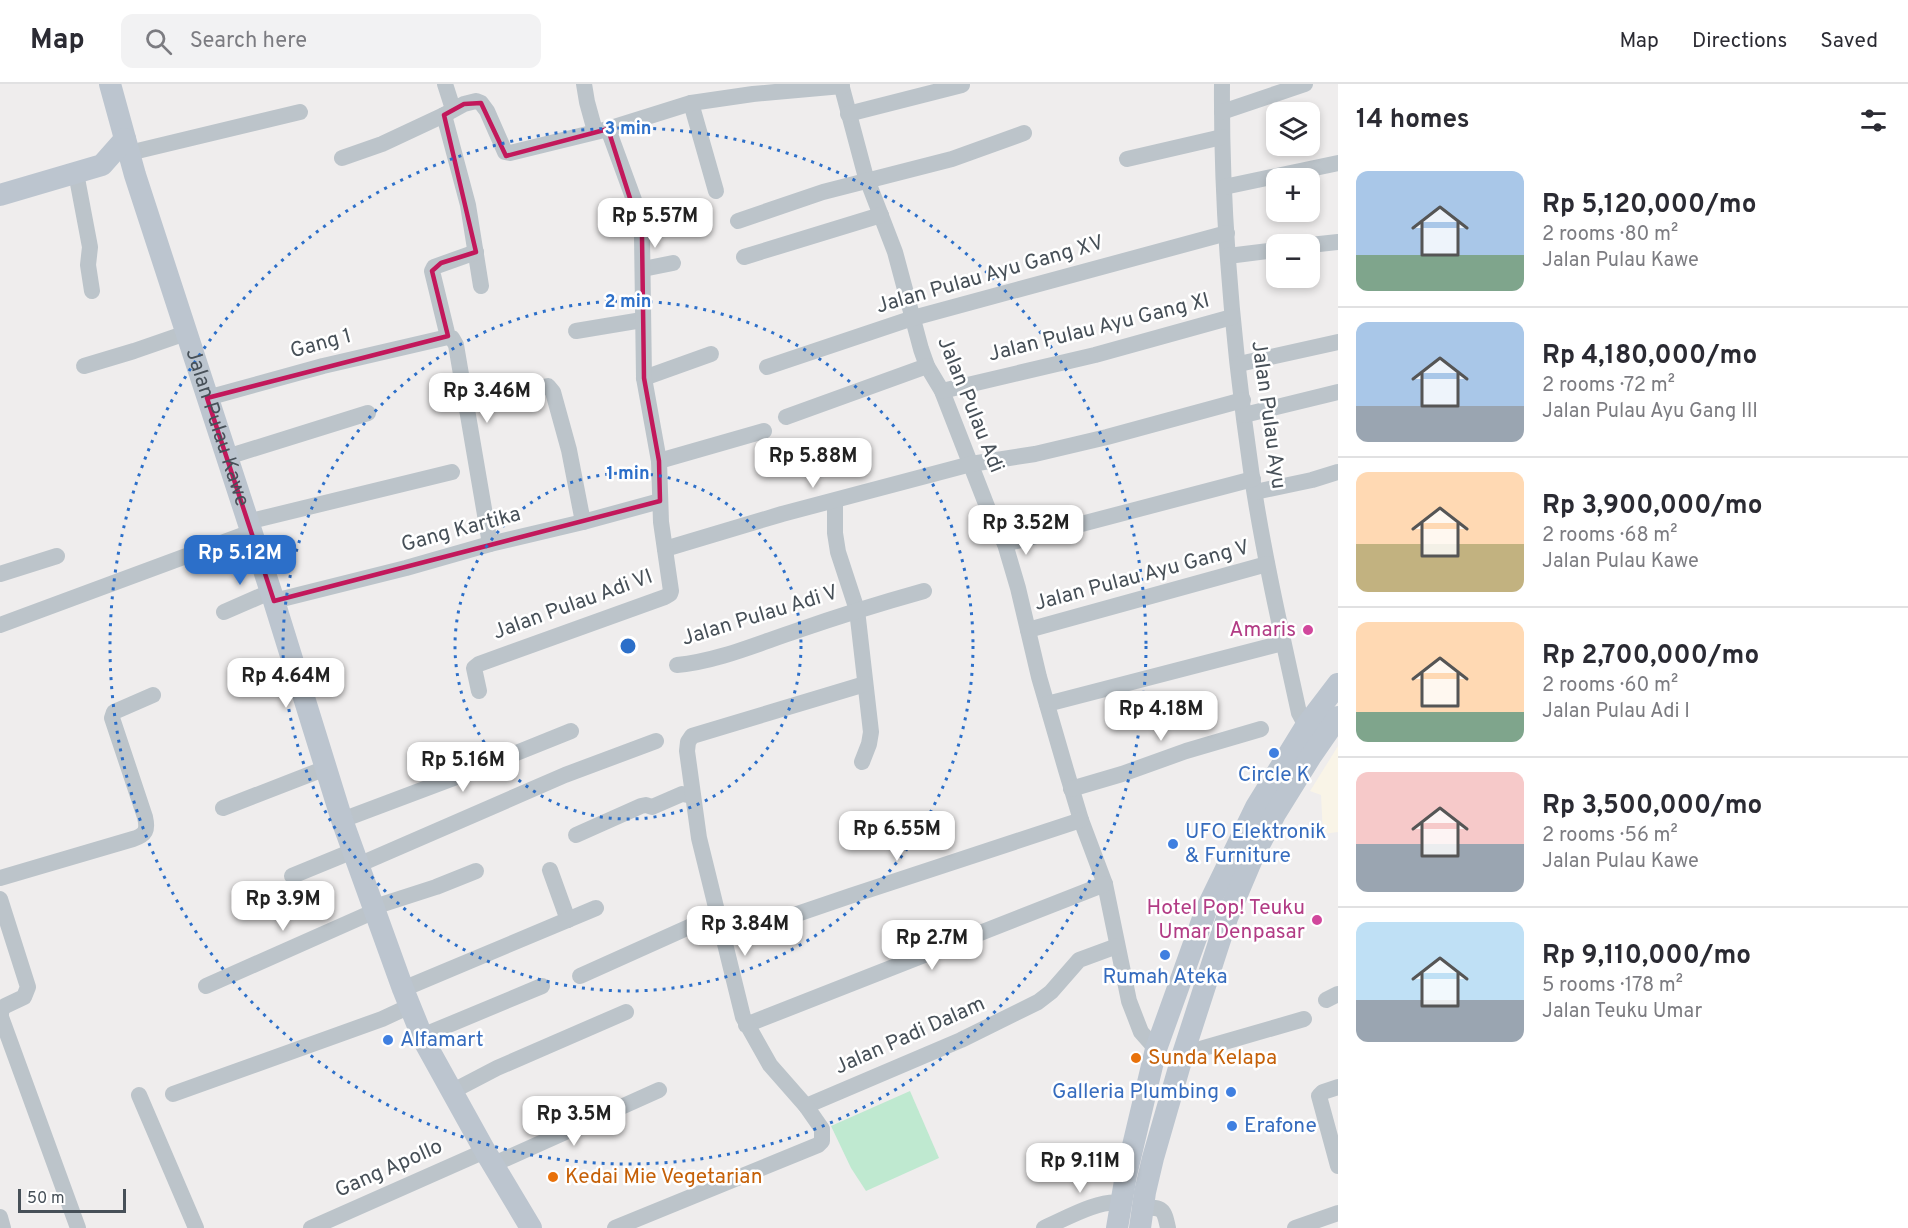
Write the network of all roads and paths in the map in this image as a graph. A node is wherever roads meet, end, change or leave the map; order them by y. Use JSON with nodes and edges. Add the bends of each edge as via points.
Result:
{"nodes":[{"id":1,"x":110,"y":84,"type":"edge"},
{"id":2,"x":445,"y":84,"type":"edge"},
{"id":3,"x":584,"y":84,"type":"edge"},
{"id":4,"x":1222,"y":84,"type":"edge"},
{"id":5,"x":1305,"y":84,"type":"edge"},
{"id":6,"x":842,"y":85,"type":"edge"},
{"id":7,"x":962,"y":85,"type":"edge"},
{"id":8,"x":691,"y":103,"type":"junction"},
{"id":9,"x":300,"y":112,"type":"dead end"},
{"id":10,"x":448,"y":112,"type":"junction"},
{"id":11,"x":1222,"y":112,"type":"junction"},
{"id":12,"x":849,"y":114,"type":"junction"},
{"id":13,"x":601,"y":130,"type":"junction"},
{"id":14,"x":1024,"y":133,"type":"dead end"},
{"id":15,"x":1222,"y":138,"type":"junction"},
{"id":16,"x":127,"y":146,"type":"junction"},
{"id":17,"x":342,"y":158,"type":"dead end"},
{"id":18,"x":1127,"y":159,"type":"dead end"},
{"id":19,"x":1338,"y":163,"type":"edge"},
{"id":20,"x":102,"y":165,"type":"junction"},
{"id":21,"x":76,"y":173,"type":"junction"},
{"id":22,"x":135,"y":176,"type":"junction"},
{"id":23,"x":868,"y":181,"type":"junction"},
{"id":24,"x":1224,"y":187,"type":"junction"},
{"id":25,"x":716,"y":191,"type":"dead end"},
{"id":26,"x":0,"y":195,"type":"edge"},
{"id":27,"x":881,"y":215,"type":"junction"},
{"id":28,"x":738,"y":221,"type":"dead end"},
{"id":29,"x":1227,"y":233,"type":"junction"},
{"id":30,"x":1338,"y":242,"type":"edge"},
{"id":31,"x":1320,"y":245,"type":"edge"},
{"id":32,"x":1266,"y":251,"type":"edge"},
{"id":33,"x":476,"y":252,"type":"junction"},
{"id":34,"x":1228,"y":256,"type":"junction"},
{"id":35,"x":744,"y":257,"type":"dead end"},
{"id":36,"x":673,"y":263,"type":"dead end"},
{"id":37,"x":643,"y":269,"type":"junction"},
{"id":38,"x":481,"y":286,"type":"dead end"},
{"id":39,"x":92,"y":291,"type":"dead end"},
{"id":40,"x":1232,"y":317,"type":"junction"},
{"id":41,"x":913,"y":318,"type":"junction"},
{"id":42,"x":642,"y":320,"type":"junction"},
{"id":43,"x":576,"y":331,"type":"dead end"},
{"id":44,"x":186,"y":333,"type":"junction"},
{"id":45,"x":448,"y":337,"type":"junction"},
{"id":46,"x":1338,"y":342,"type":"edge"},
{"id":47,"x":711,"y":354,"type":"dead end"},
{"id":48,"x":1239,"y":364,"type":"junction"},
{"id":49,"x":84,"y":366,"type":"dead end"},
{"id":50,"x":927,"y":366,"type":"junction"},
{"id":51,"x":767,"y":367,"type":"dead end"},
{"id":52,"x":644,"y":378,"type":"junction"},
{"id":53,"x":532,"y":389,"type":"dead end"},
{"id":54,"x":942,"y":391,"type":"junction"},
{"id":55,"x":1338,"y":392,"type":"edge"},
{"id":56,"x":207,"y":398,"type":"junction"},
{"id":57,"x":1244,"y":407,"type":"junction"},
{"id":58,"x":368,"y":412,"type":"dead end"},
{"id":59,"x":786,"y":417,"type":"dead end"},
{"id":60,"x":764,"y":431,"type":"dead end"},
{"id":61,"x":227,"y":457,"type":"junction"},
{"id":62,"x":659,"y":461,"type":"junction"},
{"id":63,"x":971,"y":464,"type":"junction"},
{"id":64,"x":452,"y":472,"type":"dead end"},
{"id":65,"x":1338,"y":472,"type":"edge"},
{"id":66,"x":1254,"y":486,"type":"junction"},
{"id":67,"x":660,"y":501,"type":"junction"},
{"id":68,"x":835,"y":501,"type":"junction"},
{"id":69,"x":583,"y":522,"type":"junction"},
{"id":70,"x":249,"y":527,"type":"junction"},
{"id":71,"x":490,"y":544,"type":"junction"},
{"id":72,"x":1005,"y":544,"type":"junction"},
{"id":73,"x":665,"y":549,"type":"junction"},
{"id":74,"x":57,"y":556,"type":"dead end"},
{"id":75,"x":1267,"y":564,"type":"junction"},
{"id":76,"x":0,"y":574,"type":"edge"},
{"id":77,"x":924,"y":591,"type":"dead end"},
{"id":78,"x":272,"y":597,"type":"junction"},
{"id":79,"x":857,"y":610,"type":"junction"},
{"id":80,"x":224,"y":612,"type":"dead end"},
{"id":81,"x":0,"y":625,"type":"edge"},
{"id":82,"x":1028,"y":630,"type":"junction"},
{"id":83,"x":1284,"y":643,"type":"junction"},
{"id":84,"x":677,"y":664,"type":"dead end"},
{"id":85,"x":865,"y":684,"type":"junction"},
{"id":86,"x":1338,"y":684,"type":"edge"},
{"id":87,"x":479,"y":691,"type":"dead end"},
{"id":88,"x":153,"y":695,"type":"dead end"},
{"id":89,"x":1047,"y":704,"type":"junction"},
{"id":90,"x":1338,"y":717,"type":"edge"},
{"id":91,"x":1261,"y":729,"type":"dead end"},
{"id":92,"x":571,"y":731,"type":"dead end"},
{"id":93,"x":1314,"y":733,"type":"junction"},
{"id":94,"x":656,"y":741,"type":"dead end"},
{"id":95,"x":862,"y":762,"type":"dead end"},
{"id":96,"x":326,"y":768,"type":"junction"},
{"id":97,"x":1071,"y":789,"type":"junction"},
{"id":98,"x":693,"y":796,"type":"junction"},
{"id":99,"x":222,"y":808,"type":"dead end"},
{"id":100,"x":342,"y":820,"type":"junction"},
{"id":101,"x":1081,"y":820,"type":"junction"},
{"id":102,"x":576,"y":835,"type":"dead end"},
{"id":103,"x":356,"y":858,"type":"junction"},
{"id":104,"x":550,"y":870,"type":"dead end"},
{"id":105,"x":476,"y":871,"type":"dead end"},
{"id":106,"x":292,"y":876,"type":"dead end"},
{"id":107,"x":0,"y":878,"type":"edge"},
{"id":108,"x":1105,"y":884,"type":"junction"},
{"id":109,"x":0,"y":899,"type":"edge"},
{"id":110,"x":596,"y":908,"type":"dead end"},
{"id":111,"x":374,"y":909,"type":"junction"},
{"id":112,"x":718,"y":914,"type":"junction"},
{"id":113,"x":568,"y":920,"type":"junction"},
{"id":114,"x":724,"y":939,"type":"junction"},
{"id":115,"x":1117,"y":946,"type":"junction"},
{"id":116,"x":580,"y":976,"type":"dead end"},
{"id":117,"x":206,"y":986,"type":"dead end"},
{"id":118,"x":542,"y":986,"type":"dead end"},
{"id":119,"x":407,"y":997,"type":"junction"},
{"id":120,"x":626,"y":1012,"type":"dead end"},
{"id":121,"x":1304,"y":1019,"type":"dead end"},
{"id":122,"x":746,"y":1025,"type":"junction"},
{"id":123,"x":422,"y":1036,"type":"junction"},
{"id":124,"x":1156,"y":1049,"type":"junction"},
{"id":125,"x":1182,"y":1054,"type":"junction"},
{"id":126,"x":1338,"y":1087,"type":"edge"},
{"id":127,"x":659,"y":1090,"type":"dead end"},
{"id":128,"x":451,"y":1092,"type":"junction"},
{"id":129,"x":173,"y":1094,"type":"dead end"},
{"id":130,"x":139,"y":1095,"type":"dead end"},
{"id":131,"x":806,"y":1106,"type":"junction"},
{"id":132,"x":490,"y":1157,"type":"junction"},
{"id":133,"x":1338,"y":1166,"type":"edge"},
{"id":134,"x":1135,"y":1213,"type":"edge"},
{"id":135,"x":1338,"y":1213,"type":"edge"},
{"id":136,"x":0,"y":1217,"type":"edge"},
{"id":137,"x":3,"y":1228,"type":"edge"},
{"id":138,"x":78,"y":1228,"type":"edge"},
{"id":139,"x":196,"y":1228,"type":"edge"},
{"id":140,"x":311,"y":1228,"type":"edge"},
{"id":141,"x":531,"y":1228,"type":"edge"},
{"id":142,"x":615,"y":1228,"type":"edge"},
{"id":143,"x":1044,"y":1228,"type":"edge"},
{"id":144,"x":1117,"y":1228,"type":"edge"},
{"id":145,"x":1168,"y":1228,"type":"edge"},
{"id":146,"x":1295,"y":1228,"type":"edge"}],
"edges":[{"from":1,"to":16,"type":"street","name":"Jalan Pulau Kawe"},
{"from":2,"to":10,"type":"street"},
{"from":3,"to":13,"type":"street","name":"Jalan Pulau Adi VI","via":[[587,102]]},
{"from":4,"to":11,"type":"street","name":"Jalan Pulau Ayu"},
{"from":5,"to":11,"type":"street"},
{"from":6,"to":8,"type":"street"},
{"from":6,"to":12,"type":"street","name":"Jalan Pulau Adi"},
{"from":7,"to":12,"type":"street"},
{"from":8,"to":13,"type":"street"},
{"from":8,"to":25,"type":"street"},
{"from":9,"to":16,"type":"street"},
{"from":10,"to":13,"type":"street","via":[[476,101],[481,103],[507,154]]},
{"from":10,"to":17,"type":"street","via":[[382,144]]},
{"from":10,"to":33,"type":"street"},
{"from":11,"to":15,"type":"street","name":"Jalan Pulau Ayu"},
{"from":12,"to":23,"type":"street","name":"Jalan Pulau Adi"},
{"from":13,"to":37,"type":"street","name":"Jalan Pulau Adi VI","via":[[634,200],[642,236]]},
{"from":14,"to":23,"type":"street","via":[[952,159]]},
{"from":15,"to":18,"type":"street"},
{"from":15,"to":24,"type":"street","name":"Jalan Pulau Ayu"},
{"from":16,"to":20,"type":"street"},
{"from":16,"to":22,"type":"street","name":"Jalan Pulau Kawe"},
{"from":19,"to":24,"type":"street"},
{"from":20,"to":21,"type":"street"},
{"from":20,"to":22,"type":"street"},
{"from":21,"to":26,"type":"street"},
{"from":21,"to":39,"type":"street","via":[[90,247]]},
{"from":22,"to":44,"type":"street","name":"Jalan Pulau Kawe"},
{"from":23,"to":27,"type":"street","name":"Jalan Pulau Adi"},
{"from":23,"to":28,"type":"street"},
{"from":24,"to":29,"type":"street","name":"Jalan Pulau Ayu"},
{"from":27,"to":35,"type":"street"},
{"from":27,"to":41,"type":"street","name":"Jalan Pulau Adi"},
{"from":29,"to":34,"type":"street","name":"Jalan Pulau Ayu"},
{"from":29,"to":41,"type":"street","name":"Jalan Pulau Ayu Gang XV"},
{"from":30,"to":31,"type":"street"},
{"from":32,"to":34,"type":"street"},
{"from":33,"to":38,"type":"street"},
{"from":33,"to":45,"type":"street","via":[[441,263],[432,271]]},
{"from":34,"to":40,"type":"street","name":"Jalan Pulau Ayu"},
{"from":36,"to":37,"type":"street"},
{"from":37,"to":42,"type":"street","name":"Jalan Pulau Adi VI"},
{"from":40,"to":48,"type":"street","name":"Jalan Pulau Ayu"},
{"from":40,"to":54,"type":"street","name":"Jalan Pulau Ayu Gang XI","via":[[1095,356]]},
{"from":41,"to":50,"type":"street","name":"Jalan Pulau Adi"},
{"from":41,"to":51,"type":"street","name":"Jalan Pulau Ayu Gang XV"},
{"from":42,"to":43,"type":"street"},
{"from":42,"to":52,"type":"street","name":"Jalan Pulau Adi VI"},
{"from":44,"to":49,"type":"street"},
{"from":44,"to":56,"type":"street","name":"Jalan Pulau Kawe"},
{"from":45,"to":56,"type":"street","name":"Gang 1"},
{"from":45,"to":71,"type":"street","via":[[456,345]]},
{"from":46,"to":48,"type":"street"},
{"from":47,"to":52,"type":"street"},
{"from":48,"to":57,"type":"street","name":"Jalan Pulau Ayu"},
{"from":50,"to":54,"type":"street","name":"Jalan Pulau Adi"},
{"from":50,"to":59,"type":"street"},
{"from":52,"to":62,"type":"street","name":"Jalan Pulau Adi VI"},
{"from":53,"to":69,"type":"street","via":[[548,386],[553,392]]},
{"from":54,"to":63,"type":"street","name":"Jalan Pulau Adi"},
{"from":55,"to":57,"type":"street","name":"Jalan Pulau Adi VI"},
{"from":56,"to":61,"type":"street","name":"Jalan Pulau Kawe"},
{"from":57,"to":63,"type":"street","name":"Jalan Pulau Adi VI","via":[[1035,454]]},
{"from":57,"to":66,"type":"street","name":"Jalan Pulau Ayu"},
{"from":58,"to":61,"type":"street"},
{"from":60,"to":62,"type":"street"},
{"from":61,"to":70,"type":"street","name":"Jalan Pulau Kawe"},
{"from":62,"to":67,"type":"street","name":"Jalan Pulau Adi VI"},
{"from":63,"to":68,"type":"street","name":"Jalan Pulau Adi VI"},
{"from":63,"to":72,"type":"street","name":"Jalan Pulau Adi"},
{"from":64,"to":70,"type":"street"},
{"from":65,"to":66,"type":"street","via":[[1312,480]]},
{"from":66,"to":72,"type":"street"},
{"from":66,"to":75,"type":"street","name":"Jalan Pulau Ayu"},
{"from":67,"to":69,"type":"street","name":"Gang Kartika"},
{"from":67,"to":73,"type":"street","name":"Jalan Pulau Adi VI"},
{"from":68,"to":73,"type":"street","name":"Jalan Pulau Adi VI"},
{"from":68,"to":79,"type":"street","name":"Jalan Pulau Adi V","via":[[838,552]]},
{"from":69,"to":71,"type":"street","name":"Gang Kartika"},
{"from":70,"to":78,"type":"street","name":"Jalan Pulau Kawe"},
{"from":70,"to":81,"type":"street"},
{"from":71,"to":78,"type":"street","name":"Gang Kartika","via":[[406,568]]},
{"from":72,"to":82,"type":"street","name":"Jalan Pulau Adi"},
{"from":73,"to":87,"type":"street","name":"Jalan Pulau Adi VI","via":[[671,586],[668,596],[479,664],[474,668]]},
{"from":74,"to":76,"type":"street"},
{"from":75,"to":82,"type":"street","name":"Jalan Pulau Ayu Gang V"},
{"from":75,"to":83,"type":"street","name":"Jalan Pulau Ayu"},
{"from":77,"to":79,"type":"street","name":"Jalan Pulau Adi V"},
{"from":78,"to":80,"type":"street","name":"Gang Kartika"},
{"from":78,"to":96,"type":"street","name":"Jalan Pulau Kawe"},
{"from":79,"to":84,"type":"street","name":"Jalan Pulau Adi V","via":[[725,655]]},
{"from":79,"to":85,"type":"street","name":"Jalan Pulau Adi V"},
{"from":82,"to":89,"type":"street","name":"Jalan Pulau Adi"},
{"from":83,"to":89,"type":"street"},
{"from":83,"to":93,"type":"street","name":"Jalan Pulau Ayu","via":[[1299,713]]},
{"from":85,"to":95,"type":"street","name":"Jalan Pulau Adi V","via":[[871,732]]},
{"from":85,"to":98,"type":"street","via":[[692,736],[687,751]]},
{"from":86,"to":93,"type":"street"},
{"from":88,"to":107,"type":"street","via":[[114,712],[112,718],[145,817],[146,831],[133,839]]},
{"from":89,"to":97,"type":"street","name":"Jalan Pulau Adi"},
{"from":90,"to":93,"type":"street"},
{"from":91,"to":97,"type":"street"},
{"from":92,"to":100,"type":"street"},
{"from":93,"to":124,"type":"street","via":[[1257,807],[1206,910]]},
{"from":93,"to":125,"type":"street","via":[[1227,918]]},
{"from":94,"to":103,"type":"street"},
{"from":96,"to":99,"type":"street"},
{"from":96,"to":100,"type":"street","name":"Jalan Pulau Kawe"},
{"from":97,"to":101,"type":"street","name":"Jalan Pulau Adi"},
{"from":98,"to":102,"type":"street","via":[[682,794],[652,807],[641,806]]},
{"from":98,"to":112,"type":"street"},
{"from":100,"to":103,"type":"street","name":"Jalan Pulau Kawe"},
{"from":101,"to":108,"type":"street","name":"Jalan Pulau Adi"},
{"from":101,"to":114,"type":"street"},
{"from":103,"to":106,"type":"street"},
{"from":103,"to":111,"type":"street","name":"Jalan Pulau Kawe"},
{"from":104,"to":113,"type":"street"},
{"from":105,"to":111,"type":"street"},
{"from":108,"to":115,"type":"street","name":"Jalan Pulau Adi"},
{"from":108,"to":122,"type":"street"},
{"from":109,"to":138,"type":"street","via":[[28,987],[27,994],[1,1010],[1,1017]]},
{"from":110,"to":113,"type":"street"},
{"from":111,"to":117,"type":"street"},
{"from":111,"to":119,"type":"street","name":"Jalan Pulau Kawe"},
{"from":112,"to":114,"type":"street"},
{"from":112,"to":116,"type":"street"},
{"from":113,"to":119,"type":"street"},
{"from":114,"to":122,"type":"street"},
{"from":115,"to":124,"type":"street","name":"Jalan Pulau Adi","via":[[1141,1032]]},
{"from":115,"to":131,"type":"street","name":"Jalan Padi Dalam","via":[[1079,960],[1038,1002],[961,1040]]},
{"from":118,"to":123,"type":"street"},
{"from":119,"to":123,"type":"street","name":"Jalan Pulau Kawe"},
{"from":119,"to":129,"type":"street","via":[[372,1023]]},
{"from":120,"to":128,"type":"street"},
{"from":121,"to":125,"type":"street"},
{"from":122,"to":131,"type":"street","via":[[770,1065]]},
{"from":123,"to":128,"type":"street","name":"Jalan Pulau Kawe"},
{"from":124,"to":134,"type":"street","via":[[1126,1175]]},
{"from":125,"to":134,"type":"street","via":[[1145,1192]]},
{"from":126,"to":133,"type":"street","via":[[1319,1096]]},
{"from":127,"to":132,"type":"street","name":"Gang Apollo"},
{"from":128,"to":132,"type":"street","name":"Jalan Pulau Kawe"},
{"from":130,"to":139,"type":"street"},
{"from":131,"to":142,"type":"street","via":[[824,1136],[818,1145]]},
{"from":132,"to":140,"type":"street","name":"Gang Apollo"},
{"from":132,"to":141,"type":"street","name":"Jalan Pulau Kawe"},
{"from":134,"to":143,"type":"street","via":[[1113,1202]]},
{"from":134,"to":144,"type":"street"},
{"from":134,"to":145,"type":"street","via":[[1159,1207]]},
{"from":135,"to":146,"type":"street"},
{"from":136,"to":137,"type":"street"}]}
